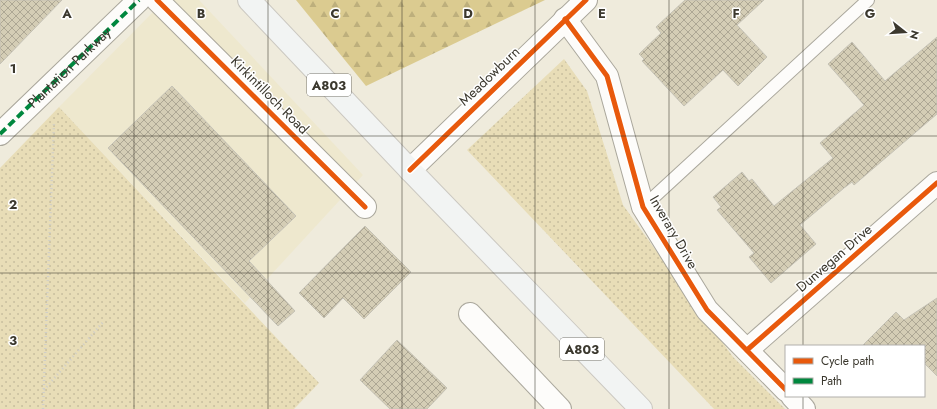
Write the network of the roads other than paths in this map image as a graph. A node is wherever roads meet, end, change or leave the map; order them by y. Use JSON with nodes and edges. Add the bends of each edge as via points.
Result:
{"nodes":[{"id":1,"x":138,"y":0,"type":"edge"},
{"id":2,"x":157,"y":0,"type":"edge"},
{"id":3,"x":249,"y":0,"type":"edge"},
{"id":4,"x":586,"y":0,"type":"edge"},
{"id":5,"x":868,"y":0,"type":"edge"},
{"id":6,"x":566,"y":19,"type":"junction"},
{"id":7,"x":0,"y":134,"type":"edge"},
{"id":8,"x":410,"y":170,"type":"junction"},
{"id":9,"x":937,"y":184,"type":"edge"},
{"id":10,"x":365,"y":207,"type":"dead end"},
{"id":11,"x":643,"y":207,"type":"junction"},
{"id":12,"x":470,"y":314,"type":"dead end"},
{"id":13,"x":747,"y":350,"type":"junction"},
{"id":14,"x":785,"y":389,"type":"edge"},
{"id":15,"x":793,"y":397,"type":"edge"},
{"id":16,"x":560,"y":409,"type":"edge"},
{"id":17,"x":641,"y":409,"type":"edge"},
{"id":18,"x":804,"y":409,"type":"edge"}],
"edges":[{"from":1,"to":7,"type":"street","name":"Plantation Parkway"},
{"from":2,"to":10,"type":"street","name":"Kirkintilloch Road"},
{"from":3,"to":8,"type":"main road","number":"A803"},
{"from":4,"to":6,"type":"street","name":"Meadowburn"},
{"from":5,"to":11,"type":"lane"},
{"from":6,"to":8,"type":"street","name":"Meadowburn"},
{"from":6,"to":11,"type":"street","name":"Inverary Drive","via":[[606,76]]},
{"from":8,"to":17,"type":"main road","number":"A803"},
{"from":9,"to":13,"type":"street","name":"Dunvegan Drive"},
{"from":11,"to":13,"type":"street","name":"Inverary Drive","via":[[707,310]]},
{"from":12,"to":16,"type":"street"},
{"from":13,"to":14,"type":"street","name":"Inverary Drive"},
{"from":15,"to":18,"type":"street"}]}
